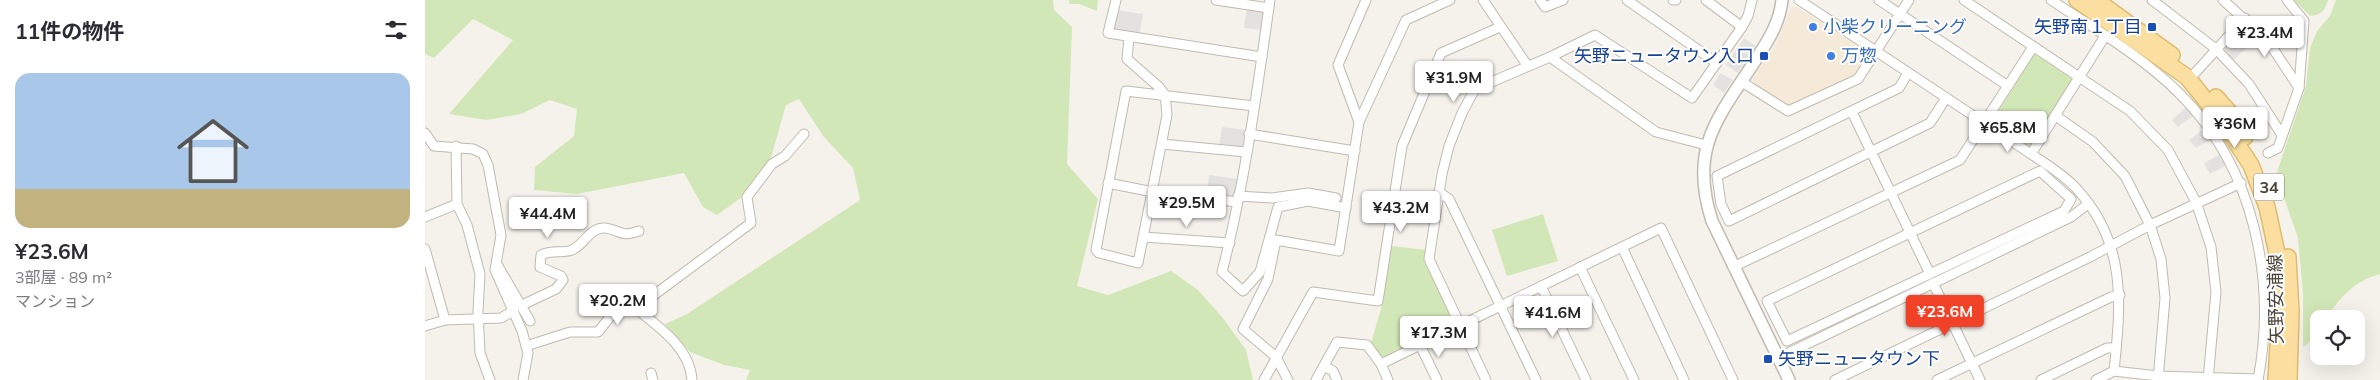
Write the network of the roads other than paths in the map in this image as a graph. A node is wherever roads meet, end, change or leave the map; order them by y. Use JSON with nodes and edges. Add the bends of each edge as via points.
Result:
{"nodes":[{"id":1,"x":1116,"y":0,"type":"edge"},
{"id":2,"x":1216,"y":0,"type":"edge"},
{"id":3,"x":1366,"y":0,"type":"edge"},
{"id":4,"x":1450,"y":0,"type":"edge"},
{"id":5,"x":1483,"y":0,"type":"edge"},
{"id":6,"x":1540,"y":0,"type":"edge"},
{"id":7,"x":1563,"y":0,"type":"edge"},
{"id":8,"x":1627,"y":0,"type":"edge"},
{"id":9,"x":1706,"y":0,"type":"edge"},
{"id":10,"x":1753,"y":0,"type":"edge"},
{"id":11,"x":1782,"y":0,"type":"edge"},
{"id":12,"x":1799,"y":0,"type":"edge"},
{"id":13,"x":1879,"y":0,"type":"edge"},
{"id":14,"x":1909,"y":0,"type":"edge"},
{"id":15,"x":1964,"y":0,"type":"edge"},
{"id":16,"x":2051,"y":0,"type":"edge"},
{"id":17,"x":2077,"y":0,"type":"edge"},
{"id":18,"x":2096,"y":0,"type":"edge"},
{"id":19,"x":2153,"y":0,"type":"edge"},
{"id":20,"x":2223,"y":0,"type":"edge"},
{"id":21,"x":2287,"y":0,"type":"edge"},
{"id":22,"x":1269,"y":4,"type":"edge"},
{"id":23,"x":1900,"y":14,"type":"junction"},
{"id":24,"x":2245,"y":18,"type":"junction"},
{"id":25,"x":1500,"y":26,"type":"junction"},
{"id":26,"x":1742,"y":27,"type":"junction"},
{"id":27,"x":2105,"y":36,"type":"junction"},
{"id":28,"x":1129,"y":38,"type":"junction"},
{"id":29,"x":2033,"y":47,"type":"junction"},
{"id":30,"x":2216,"y":49,"type":"junction"},
{"id":31,"x":1875,"y":51,"type":"junction"},
{"id":32,"x":1262,"y":57,"type":"junction"},
{"id":33,"x":1550,"y":57,"type":"junction"},
{"id":34,"x":1717,"y":63,"type":"junction"},
{"id":35,"x":1527,"y":65,"type":"junction"},
{"id":36,"x":1908,"y":73,"type":"junction"},
{"id":37,"x":2195,"y":73,"type":"junction"},
{"id":38,"x":2080,"y":78,"type":"junction"},
{"id":39,"x":1742,"y":82,"type":"junction"},
{"id":40,"x":2009,"y":86,"type":"junction"},
{"id":41,"x":2299,"y":88,"type":"junction"},
{"id":42,"x":1165,"y":95,"type":"junction"},
{"id":43,"x":1946,"y":98,"type":"junction"},
{"id":44,"x":1255,"y":106,"type":"junction"},
{"id":45,"x":1852,"y":112,"type":"junction"},
{"id":46,"x":2056,"y":116,"type":"junction"},
{"id":47,"x":1359,"y":122,"type":"junction"},
{"id":48,"x":1984,"y":123,"type":"junction"},
{"id":49,"x":425,"y":133,"type":"edge"},
{"id":50,"x":804,"y":134,"type":"dead end"},
{"id":51,"x":1249,"y":134,"type":"junction"},
{"id":52,"x":2282,"y":135,"type":"junction"},
{"id":53,"x":1162,"y":144,"type":"junction"},
{"id":54,"x":457,"y":146,"type":"junction"},
{"id":55,"x":1706,"y":146,"type":"junction"},
{"id":56,"x":1355,"y":151,"type":"junction"},
{"id":57,"x":1871,"y":151,"type":"junction"},
{"id":58,"x":1246,"y":152,"type":"junction"},
{"id":59,"x":2268,"y":153,"type":"dead end"},
{"id":60,"x":2031,"y":154,"type":"junction"},
{"id":61,"x":1108,"y":183,"type":"junction"},
{"id":62,"x":2241,"y":183,"type":"junction"},
{"id":63,"x":1153,"y":192,"type":"junction"},
{"id":64,"x":1439,"y":192,"type":"junction"},
{"id":65,"x":1891,"y":192,"type":"junction"},
{"id":66,"x":1336,"y":198,"type":"dead end"},
{"id":67,"x":1237,"y":199,"type":"junction"},
{"id":68,"x":2195,"y":202,"type":"junction"},
{"id":69,"x":457,"y":204,"type":"junction"},
{"id":70,"x":2088,"y":204,"type":"junction"},
{"id":71,"x":1346,"y":208,"type":"junction"},
{"id":72,"x":425,"y":216,"type":"edge"},
{"id":73,"x":2149,"y":225,"type":"junction"},
{"id":74,"x":639,"y":231,"type":"dead end"},
{"id":75,"x":1910,"y":232,"type":"junction"},
{"id":76,"x":1143,"y":237,"type":"junction"},
{"id":77,"x":1230,"y":243,"type":"junction"},
{"id":78,"x":2111,"y":244,"type":"junction"},
{"id":79,"x":1621,"y":247,"type":"junction"},
{"id":80,"x":425,"y":249,"type":"edge"},
{"id":81,"x":1580,"y":267,"type":"junction"},
{"id":82,"x":1733,"y":267,"type":"junction"},
{"id":83,"x":1929,"y":272,"type":"junction"},
{"id":84,"x":1933,"y":283,"type":"junction"},
{"id":85,"x":1541,"y":286,"type":"junction"},
{"id":86,"x":2120,"y":295,"type":"junction"},
{"id":87,"x":624,"y":299,"type":"junction"},
{"id":88,"x":1501,"y":306,"type":"junction"},
{"id":89,"x":517,"y":309,"type":"junction"},
{"id":90,"x":478,"y":318,"type":"junction"},
{"id":91,"x":445,"y":320,"type":"junction"},
{"id":92,"x":530,"y":321,"type":"dead end"},
{"id":93,"x":1952,"y":323,"type":"junction"},
{"id":94,"x":1459,"y":325,"type":"junction"},
{"id":95,"x":425,"y":326,"type":"edge"},
{"id":96,"x":1420,"y":345,"type":"junction"},
{"id":97,"x":526,"y":346,"type":"junction"},
{"id":98,"x":2116,"y":348,"type":"junction"},
{"id":99,"x":1276,"y":357,"type":"junction"},
{"id":100,"x":1778,"y":358,"type":"junction"},
{"id":101,"x":1972,"y":363,"type":"junction"},
{"id":102,"x":1381,"y":364,"type":"junction"},
{"id":103,"x":1324,"y":366,"type":"junction"},
{"id":104,"x":2114,"y":371,"type":"junction"},
{"id":105,"x":2158,"y":378,"type":"edge"},
{"id":106,"x":2208,"y":378,"type":"edge"},
{"id":107,"x":2258,"y":379,"type":"edge"},
{"id":108,"x":490,"y":380,"type":"edge"},
{"id":109,"x":523,"y":380,"type":"edge"},
{"id":110,"x":692,"y":380,"type":"edge"},
{"id":111,"x":1264,"y":380,"type":"edge"},
{"id":112,"x":1289,"y":380,"type":"edge"},
{"id":113,"x":1316,"y":380,"type":"edge"},
{"id":114,"x":1337,"y":380,"type":"edge"},
{"id":115,"x":1388,"y":380,"type":"edge"},
{"id":116,"x":1437,"y":380,"type":"edge"},
{"id":117,"x":1486,"y":380,"type":"edge"},
{"id":118,"x":1536,"y":380,"type":"edge"},
{"id":119,"x":1586,"y":380,"type":"edge"},
{"id":120,"x":1634,"y":380,"type":"edge"},
{"id":121,"x":1684,"y":380,"type":"edge"},
{"id":122,"x":1733,"y":380,"type":"edge"},
{"id":123,"x":1789,"y":380,"type":"edge"},
{"id":124,"x":1835,"y":380,"type":"edge"},
{"id":125,"x":1937,"y":380,"type":"edge"},
{"id":126,"x":1980,"y":380,"type":"edge"},
{"id":127,"x":2041,"y":380,"type":"edge"},
{"id":128,"x":2096,"y":380,"type":"edge"},
{"id":129,"x":2276,"y":380,"type":"edge"},
{"id":130,"x":2289,"y":380,"type":"edge"}],
"edges":[{"from":1,"to":28,"type":"street","via":[[1108,33]]},
{"from":2,"to":22,"type":"street"},
{"from":3,"to":47,"type":"street","via":[[1338,65]]},
{"from":4,"to":47,"type":"street","via":[[1407,20]]},
{"from":5,"to":25,"type":"street"},
{"from":6,"to":7,"type":"street","via":[[1545,7]]},
{"from":8,"to":34,"type":"street"},
{"from":9,"to":26,"type":"street"},
{"from":10,"to":26,"type":"street"},
{"from":11,"to":39,"type":"street","via":[[1775,29]]},
{"from":12,"to":31,"type":"street"},
{"from":13,"to":23,"type":"street"},
{"from":14,"to":23,"type":"street"},
{"from":15,"to":29,"type":"street"},
{"from":16,"to":27,"type":"street"},
{"from":17,"to":129,"type":"main road","name":"矢野安浦線","number":"34","via":[[2187,77],[2220,118],[2251,165],[2267,207],[2278,258],[2280,311]]},
{"from":18,"to":37,"type":"main road","name":"矢野安浦線","number":"34"},
{"from":19,"to":30,"type":"street"},
{"from":20,"to":24,"type":"street"},
{"from":21,"to":41,"type":"street","via":[[2304,21]]},
{"from":22,"to":32,"type":"street"},
{"from":23,"to":31,"type":"street"},
{"from":23,"to":40,"type":"street"},
{"from":24,"to":30,"type":"street"},
{"from":24,"to":41,"type":"street","via":[[2268,41]]},
{"from":25,"to":35,"type":"street"},
{"from":25,"to":99,"type":"street","via":[[1441,54],[1402,146],[1378,301],[1313,292]]},
{"from":26,"to":34,"type":"street"},
{"from":27,"to":38,"type":"street"},
{"from":27,"to":62,"type":"street","via":[[2181,94],[2204,122]]},
{"from":28,"to":32,"type":"street"},
{"from":28,"to":42,"type":"street","via":[[1127,59]]},
{"from":29,"to":38,"type":"street"},
{"from":29,"to":40,"type":"street"},
{"from":30,"to":37,"type":"street"},
{"from":30,"to":52,"type":"street","via":[[2249,84]]},
{"from":31,"to":36,"type":"street"},
{"from":31,"to":39,"type":"street","via":[[1858,79],[1788,111]]},
{"from":32,"to":44,"type":"street"},
{"from":33,"to":34,"type":"street","via":[[1595,35],[1691,98]]},
{"from":33,"to":35,"type":"street"},
{"from":33,"to":55,"type":"street","via":[[1657,132]]},
{"from":35,"to":64,"type":"street","via":[[1475,89],[1449,146]]},
{"from":36,"to":43,"type":"street"},
{"from":36,"to":45,"type":"street","via":[[1899,88]]},
{"from":37,"to":130,"type":"main road","name":"矢野安浦線","number":"34","via":[[2230,113],[2257,158],[2277,208],[2288,256],[2291,312]]},
{"from":38,"to":46,"type":"street"},
{"from":38,"to":68,"type":"street","via":[[2130,111],[2168,150]]},
{"from":39,"to":55,"type":"street","via":[[1718,117]]},
{"from":40,"to":48,"type":"street"},
{"from":41,"to":52,"type":"street"},
{"from":42,"to":44,"type":"street"},
{"from":42,"to":53,"type":"street","via":[[1167,115]]},
{"from":42,"to":61,"type":"street","via":[[1127,91]]},
{"from":43,"to":48,"type":"street"},
{"from":43,"to":57,"type":"street","via":[[1930,123]]},
{"from":44,"to":51,"type":"street"},
{"from":45,"to":57,"type":"street"},
{"from":45,"to":57,"type":"street","via":[[1717,176],[1721,204],[1729,221]]},
{"from":46,"to":60,"type":"street"},
{"from":46,"to":73,"type":"street","via":[[2093,142],[2125,176]]},
{"from":47,"to":56,"type":"street"},
{"from":48,"to":60,"type":"street"},
{"from":48,"to":65,"type":"street","via":[[1960,160]]},
{"from":49,"to":54,"type":"street","via":[[434,146]]},
{"from":50,"to":87,"type":"street","via":[[785,156],[772,164],[747,197],[751,223],[654,295]]},
{"from":51,"to":56,"type":"street"},
{"from":51,"to":58,"type":"street"},
{"from":52,"to":59,"type":"street","via":[[2278,148]]},
{"from":53,"to":58,"type":"street"},
{"from":53,"to":63,"type":"street"},
{"from":54,"to":69,"type":"street"},
{"from":54,"to":89,"type":"street","via":[[483,154],[489,165],[501,235],[495,262],[498,280]]},
{"from":55,"to":82,"type":"street","via":[[1703,181],[1706,201]]},
{"from":56,"to":71,"type":"street"},
{"from":57,"to":65,"type":"street"},
{"from":58,"to":67,"type":"street"},
{"from":60,"to":70,"type":"street","via":[[2063,176]]},
{"from":61,"to":63,"type":"street"},
{"from":61,"to":76,"type":"street","via":[[1096,250],[1138,262]]},
{"from":62,"to":68,"type":"street"},
{"from":62,"to":107,"type":"street","via":[[2262,262],[2263,340]]},
{"from":63,"to":67,"type":"street"},
{"from":63,"to":76,"type":"street"},
{"from":64,"to":88,"type":"street","via":[[1449,199]]},
{"from":64,"to":94,"type":"street","via":[[1429,259]]},
{"from":65,"to":75,"type":"street"},
{"from":65,"to":82,"type":"street"},
{"from":66,"to":67,"type":"street","via":[[1308,193]]},
{"from":67,"to":77,"type":"street"},
{"from":68,"to":73,"type":"street"},
{"from":68,"to":106,"type":"street","via":[[2211,246],[2215,292]]},
{"from":69,"to":72,"type":"street"},
{"from":69,"to":90,"type":"street","via":[[467,225],[480,274]]},
{"from":70,"to":78,"type":"street"},
{"from":70,"to":84,"type":"street","via":[[2071,217]]},
{"from":71,"to":77,"type":"street","via":[[1309,200],[1278,207],[1260,272],[1243,291],[1222,272]]},
{"from":71,"to":99,"type":"street","via":[[1339,252],[1276,240],[1268,280],[1243,329]]},
{"from":73,"to":78,"type":"street"},
{"from":73,"to":105,"type":"street","via":[[2161,259],[2165,298]]},
{"from":74,"to":89,"type":"street","via":[[627,235],[605,228],[595,231],[572,250],[541,254],[540,267],[563,280],[556,290]]},
{"from":75,"to":83,"type":"street"},
{"from":75,"to":83,"type":"street","via":[[2039,170],[2071,199],[2064,211]]},
{"from":75,"to":83,"type":"street","via":[[1767,301],[1787,341]]},
{"from":76,"to":77,"type":"street"},
{"from":78,"to":86,"type":"street"},
{"from":78,"to":93,"type":"street","via":[[2091,257]]},
{"from":79,"to":81,"type":"street"},
{"from":79,"to":121,"type":"street"},
{"from":79,"to":122,"type":"street","via":[[1661,228]]},
{"from":80,"to":91,"type":"street"},
{"from":81,"to":85,"type":"street"},
{"from":81,"to":120,"type":"street"},
{"from":82,"to":100,"type":"street"},
{"from":84,"to":93,"type":"street"},
{"from":84,"to":100,"type":"street"},
{"from":85,"to":88,"type":"street"},
{"from":85,"to":119,"type":"street"},
{"from":86,"to":98,"type":"street"},
{"from":86,"to":101,"type":"street","via":[[2111,296]]},
{"from":87,"to":97,"type":"street","via":[[598,332],[570,332]]},
{"from":87,"to":110,"type":"street","via":[[678,346],[689,360]]},
{"from":88,"to":94,"type":"street"},
{"from":88,"to":118,"type":"street"},
{"from":89,"to":90,"type":"street","via":[[501,318]]},
{"from":89,"to":92,"type":"street"},
{"from":89,"to":97,"type":"street"},
{"from":90,"to":91,"type":"street"},
{"from":90,"to":108,"type":"street","via":[[480,353]]},
{"from":91,"to":95,"type":"street"},
{"from":93,"to":101,"type":"street"},
{"from":93,"to":124,"type":"street"},
{"from":94,"to":96,"type":"street"},
{"from":94,"to":117,"type":"street"},
{"from":96,"to":102,"type":"street"},
{"from":96,"to":116,"type":"street"},
{"from":97,"to":109,"type":"street","via":[[528,353]]},
{"from":98,"to":104,"type":"street"},
{"from":98,"to":127,"type":"street","via":[[2107,348]]},
{"from":99,"to":111,"type":"street"},
{"from":99,"to":112,"type":"street"},
{"from":100,"to":123,"type":"street"},
{"from":101,"to":125,"type":"street"},
{"from":101,"to":126,"type":"street"},
{"from":102,"to":103,"type":"street","via":[[1367,345],[1337,342]]},
{"from":102,"to":115,"type":"street"},
{"from":103,"to":113,"type":"street"},
{"from":103,"to":114,"type":"street","via":[[1333,371]]},
{"from":104,"to":105,"type":"street"},
{"from":104,"to":128,"type":"street"},
{"from":105,"to":106,"type":"street"},
{"from":106,"to":107,"type":"street"}]}
